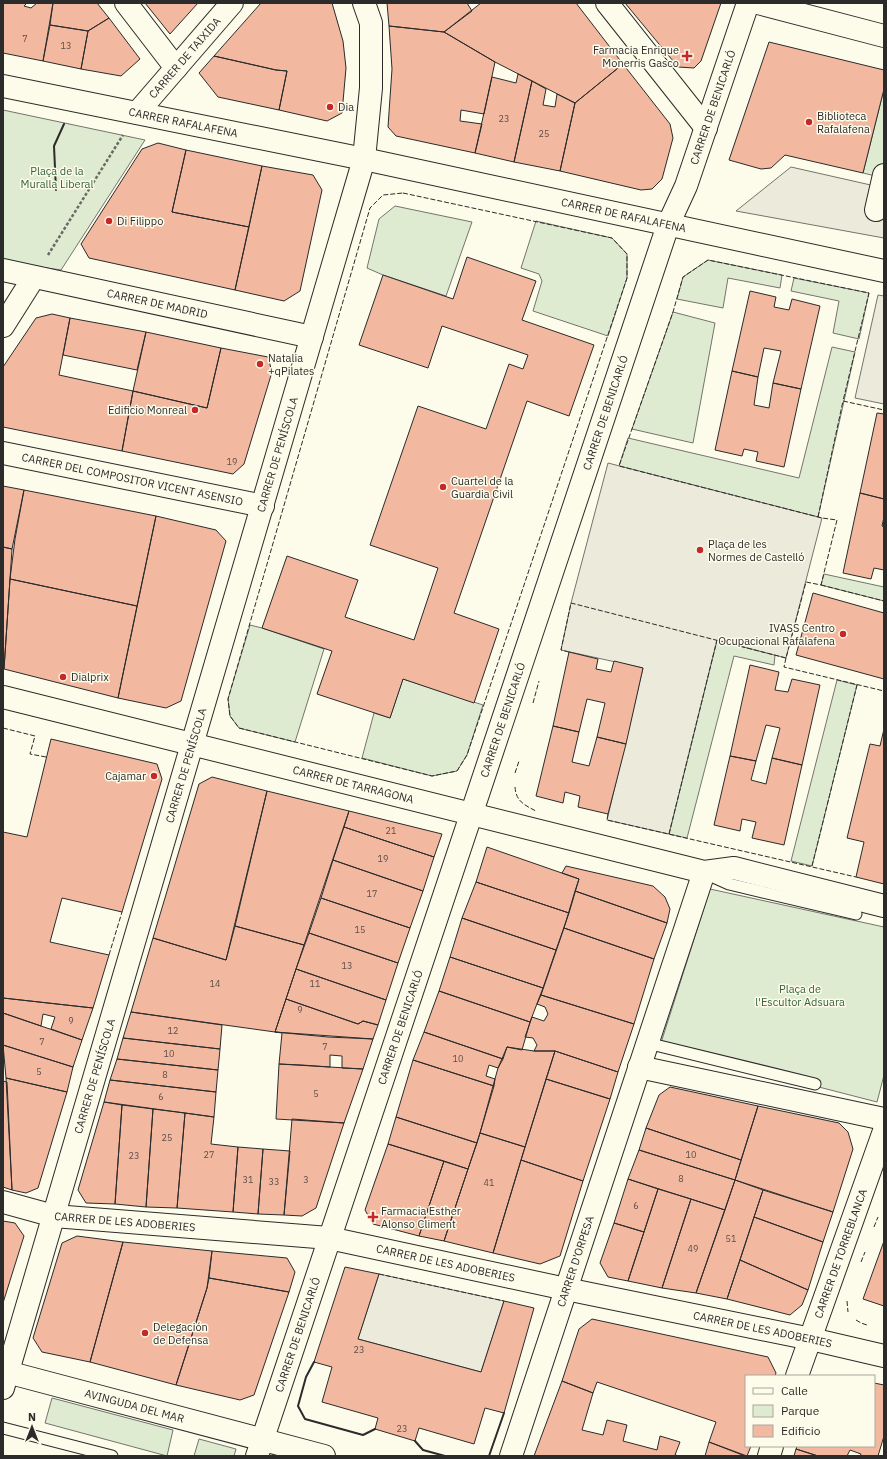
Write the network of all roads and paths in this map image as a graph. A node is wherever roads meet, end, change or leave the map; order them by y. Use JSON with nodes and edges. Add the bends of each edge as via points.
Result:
{"nodes":[{"id":1,"x":126,"y":3,"type":"edge"},
{"id":2,"x":232,"y":3,"type":"edge"},
{"id":3,"x":364,"y":3,"type":"edge"},
{"id":4,"x":607,"y":3,"type":"edge"},
{"id":5,"x":748,"y":3,"type":"edge"},
{"id":6,"x":758,"y":3,"type":"edge"},
{"id":7,"x":884,"y":36,"type":"edge"},
{"id":8,"x":176,"y":68,"type":"junction"},
{"id":9,"x":3,"y":86,"type":"edge"},
{"id":10,"x":137,"y":113,"type":"junction"},
{"id":11,"x":706,"y":128,"type":"junction"},
{"id":12,"x":364,"y":159,"type":"junction"},
{"id":13,"x":884,"y":175,"type":"edge"},
{"id":14,"x":876,"y":210,"type":"dead end"},
{"id":15,"x":668,"y":225,"type":"junction"},
{"id":16,"x":3,"y":270,"type":"edge"},
{"id":17,"x":884,"y":271,"type":"edge"},
{"id":18,"x":34,"y":276,"type":"junction"},
{"id":19,"x":3,"y":326,"type":"edge"},
{"id":20,"x":312,"y":337,"type":"junction"},
{"id":21,"x":3,"y":453,"type":"edge"},
{"id":22,"x":262,"y":506,"type":"junction"},
{"id":23,"x":3,"y":697,"type":"edge"},
{"id":24,"x":192,"y":745,"type":"junction"},
{"id":25,"x":471,"y":814,"type":"junction"},
{"id":26,"x":704,"y":872,"type":"junction"},
{"id":27,"x":884,"y":906,"type":"edge"},
{"id":28,"x":856,"y":914,"type":"dead end"},
{"id":29,"x":647,"y":1043,"type":"junction"},
{"id":30,"x":639,"y":1067,"type":"junction"},
{"id":31,"x":815,"y":1084,"type":"dead end"},
{"id":32,"x":884,"y":1119,"type":"edge"},
{"id":33,"x":884,"y":1131,"type":"edge"},
{"id":34,"x":3,"y":1202,"type":"edge"},
{"id":35,"x":54,"y":1216,"type":"junction"},
{"id":36,"x":329,"y":1238,"type":"junction"},
{"id":37,"x":566,"y":1289,"type":"junction"},
{"id":38,"x":810,"y":1339,"type":"junction"},
{"id":39,"x":884,"y":1356,"type":"edge"},
{"id":40,"x":797,"y":1375,"type":"edge"},
{"id":41,"x":5,"y":1377,"type":"edge"},
{"id":42,"x":3,"y":1428,"type":"edge"},
{"id":43,"x":259,"y":1448,"type":"edge"},
{"id":44,"x":112,"y":1456,"type":"edge"},
{"id":45,"x":282,"y":1456,"type":"edge"},
{"id":46,"x":324,"y":1456,"type":"edge"},
{"id":47,"x":511,"y":1456,"type":"edge"}],
"edges":[{"from":1,"to":8,"type":"street"},
{"from":2,"to":8,"type":"street","name":"CARRER DE TAIXIDA"},
{"from":3,"to":12,"type":"street","name":"CARRER DE PENÍSCOLA","via":[[371,23],[371,88]]},
{"from":4,"to":11,"type":"street"},
{"from":5,"to":11,"type":"street","name":"CARRER DE BENICARLÓ"},
{"from":6,"to":7,"type":"street"},
{"from":8,"to":10,"type":"street","name":"CARRER DE TAIXIDA"},
{"from":9,"to":10,"type":"street","name":"CARRER RAFALAFENA"},
{"from":10,"to":12,"type":"street","name":"CARRER RAFALAFENA"},
{"from":10,"to":18,"type":"path"},
{"from":11,"to":15,"type":"street","name":"CARRER DE BENICARLÓ","via":[[686,186]]},
{"from":12,"to":15,"type":"street","name":"CARRER DE RAFALAFENA"},
{"from":12,"to":20,"type":"street","name":"CARRER DE PENÍSCOLA"},
{"from":13,"to":14,"type":"street"},
{"from":15,"to":17,"type":"street","name":"CARRER DE RAFALAFENA"},
{"from":15,"to":25,"type":"street","name":"CARRER DE BENICARLÓ"},
{"from":16,"to":18,"type":"street","name":"CARRER DE MADRID"},
{"from":18,"to":19,"type":"street"},
{"from":18,"to":20,"type":"street","name":"CARRER DE MADRID"},
{"from":20,"to":22,"type":"street","name":"CARRER DE PENÍSCOLA"},
{"from":21,"to":22,"type":"street","name":"CARRER DEL COMPOSITOR VICENT ASENSIO"},
{"from":22,"to":24,"type":"street","name":"CARRER DE PENÍSCOLA"},
{"from":23,"to":24,"type":"street","name":"CARRER DE TARRAGONA"},
{"from":24,"to":25,"type":"street","name":"CARRER DE TARRAGONA"},
{"from":24,"to":35,"type":"street","name":"CARRER DE PENÍSCOLA"},
{"from":25,"to":26,"type":"street","name":"CARRER DE TARRAGONA"},
{"from":25,"to":36,"type":"street","name":"CARRER DE BENICARLÓ"},
{"from":26,"to":27,"type":"street","via":[[734,868]]},
{"from":26,"to":28,"type":"lane","via":[[729,884]]},
{"from":26,"to":29,"type":"street"},
{"from":29,"to":30,"type":"street"},
{"from":29,"to":31,"type":"lane"},
{"from":30,"to":32,"type":"street"},
{"from":30,"to":37,"type":"street","name":"CARRER D'ORPESA"},
{"from":33,"to":38,"type":"street","name":"CARRER DE TORREBLANCA"},
{"from":34,"to":35,"type":"street","name":"CARRER DE LES ADOBERIES"},
{"from":35,"to":36,"type":"street","name":"CARRER DE LES ADOBERIES"},
{"from":35,"to":41,"type":"street","name":"CARRER DE PENÍSCOLA"},
{"from":36,"to":37,"type":"street","name":"CARRER DE LES ADOBERIES"},
{"from":36,"to":43,"type":"street","name":"CARRER DE BENICARLÓ"},
{"from":37,"to":38,"type":"street","name":"CARRER DE LES ADOBERIES"},
{"from":37,"to":47,"type":"street","name":"CARRER D'ORPESA"},
{"from":38,"to":39,"type":"street","name":"CARRER DE LES ADOBERIES"},
{"from":38,"to":40,"type":"street","name":"CARRER DE TORREBLANCA"},
{"from":41,"to":43,"type":"street","name":"AVINGUDA DEL MAR"},
{"from":42,"to":44,"type":"lane"},
{"from":43,"to":45,"type":"lane"},
{"from":43,"to":46,"type":"street","name":"AVINGUDA DEL MAR"}]}
